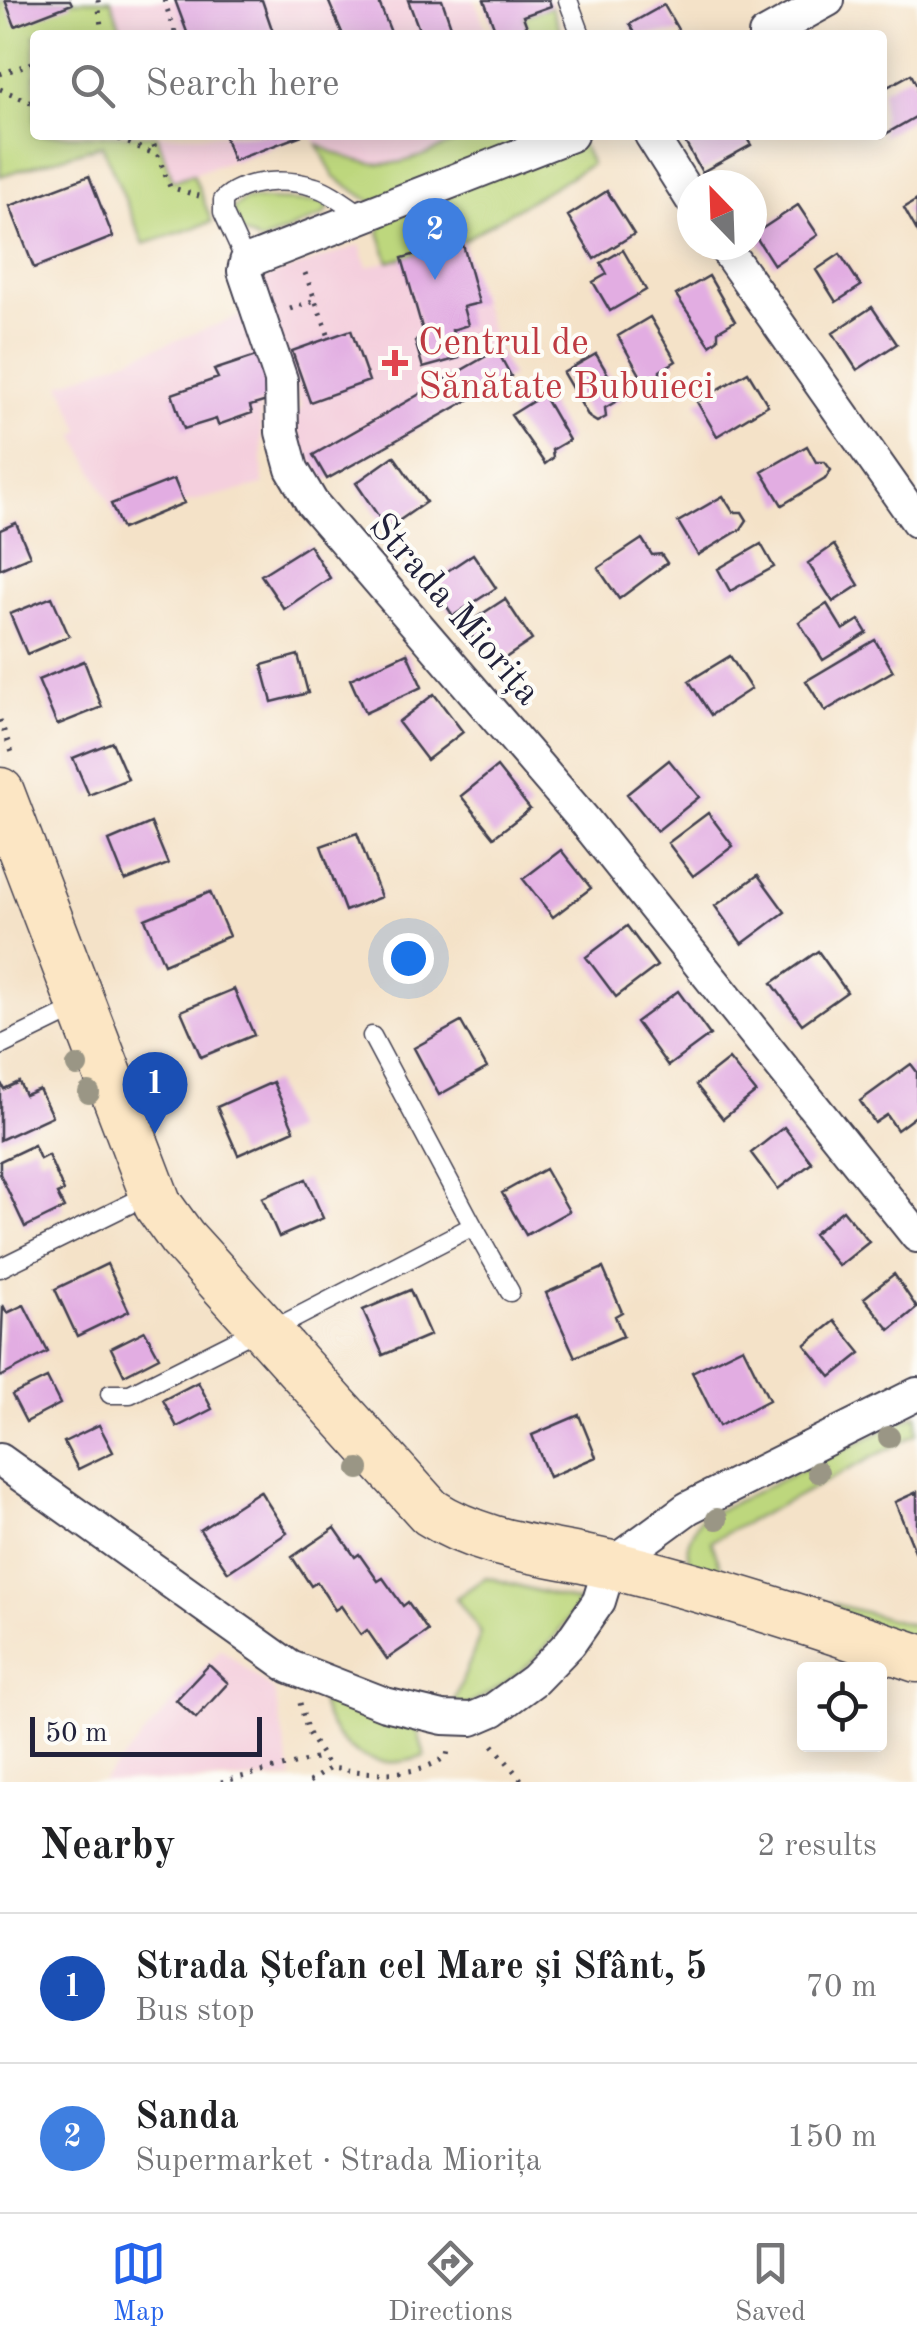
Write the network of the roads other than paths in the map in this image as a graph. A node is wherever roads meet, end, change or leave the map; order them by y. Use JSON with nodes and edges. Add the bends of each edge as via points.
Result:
{"nodes":[{"id":1,"x":568,"y":0,"type":"edge"},
{"id":2,"x":828,"y":0,"type":"edge"},
{"id":3,"x":579,"y":30,"type":"edge"},
{"id":4,"x":773,"y":30,"type":"edge"},
{"id":5,"x":558,"y":140,"type":"edge"},
{"id":6,"x":655,"y":140,"type":"edge"},
{"id":7,"x":677,"y":176,"type":"edge"},
{"id":8,"x":364,"y":216,"type":"junction"},
{"id":9,"x":734,"y":260,"type":"edge"},
{"id":10,"x":246,"y":262,"type":"junction"},
{"id":11,"x":917,"y":521,"type":"edge"},
{"id":12,"x":5,"y":823,"type":"edge"},
{"id":13,"x":80,"y":1007,"type":"junction"},
{"id":14,"x":372,"y":1036,"type":"dead end"},
{"id":15,"x":0,"y":1046,"type":"edge"},
{"id":16,"x":152,"y":1193,"type":"junction"},
{"id":17,"x":473,"y":1226,"type":"junction"},
{"id":18,"x":917,"y":1236,"type":"edge"},
{"id":19,"x":0,"y":1268,"type":"edge"},
{"id":20,"x":510,"y":1292,"type":"dead end"},
{"id":21,"x":265,"y":1330,"type":"junction"},
{"id":22,"x":110,"y":1394,"type":"dead end"},
{"id":23,"x":917,"y":1394,"type":"edge"},
{"id":24,"x":0,"y":1460,"type":"edge"},
{"id":25,"x":610,"y":1565,"type":"junction"},
{"id":26,"x":917,"y":1658,"type":"edge"}],
"edges":[{"from":1,"to":3,"type":"lane"},
{"from":2,"to":4,"type":"street"},
{"from":5,"to":8,"type":"street"},
{"from":6,"to":7,"type":"street"},
{"from":8,"to":10,"type":"street"},
{"from":8,"to":10,"type":"lane","via":[[316,187],[284,182],[233,189],[223,212]]},
{"from":9,"to":11,"type":"street"},
{"from":10,"to":18,"type":"street","name":"Strada Miorița","via":[[282,380],[282,432],[292,469],[312,503],[584,821]]},
{"from":12,"to":13,"type":"street"},
{"from":13,"to":15,"type":"lane"},
{"from":13,"to":16,"type":"street"},
{"from":14,"to":17,"type":"lane"},
{"from":16,"to":19,"type":"lane"},
{"from":16,"to":21,"type":"street","via":[[182,1238]]},
{"from":17,"to":20,"type":"lane"},
{"from":17,"to":21,"type":"lane"},
{"from":21,"to":22,"type":"lane","via":[[130,1394]]},
{"from":21,"to":25,"type":"street","via":[[430,1512],[458,1530],[495,1541]]},
{"from":23,"to":25,"type":"street","via":[[688,1508]]},
{"from":24,"to":25,"type":"street","via":[[290,1667],[385,1704],[458,1719],[494,1710],[534,1680],[599,1601]]},
{"from":25,"to":26,"type":"street"}]}
